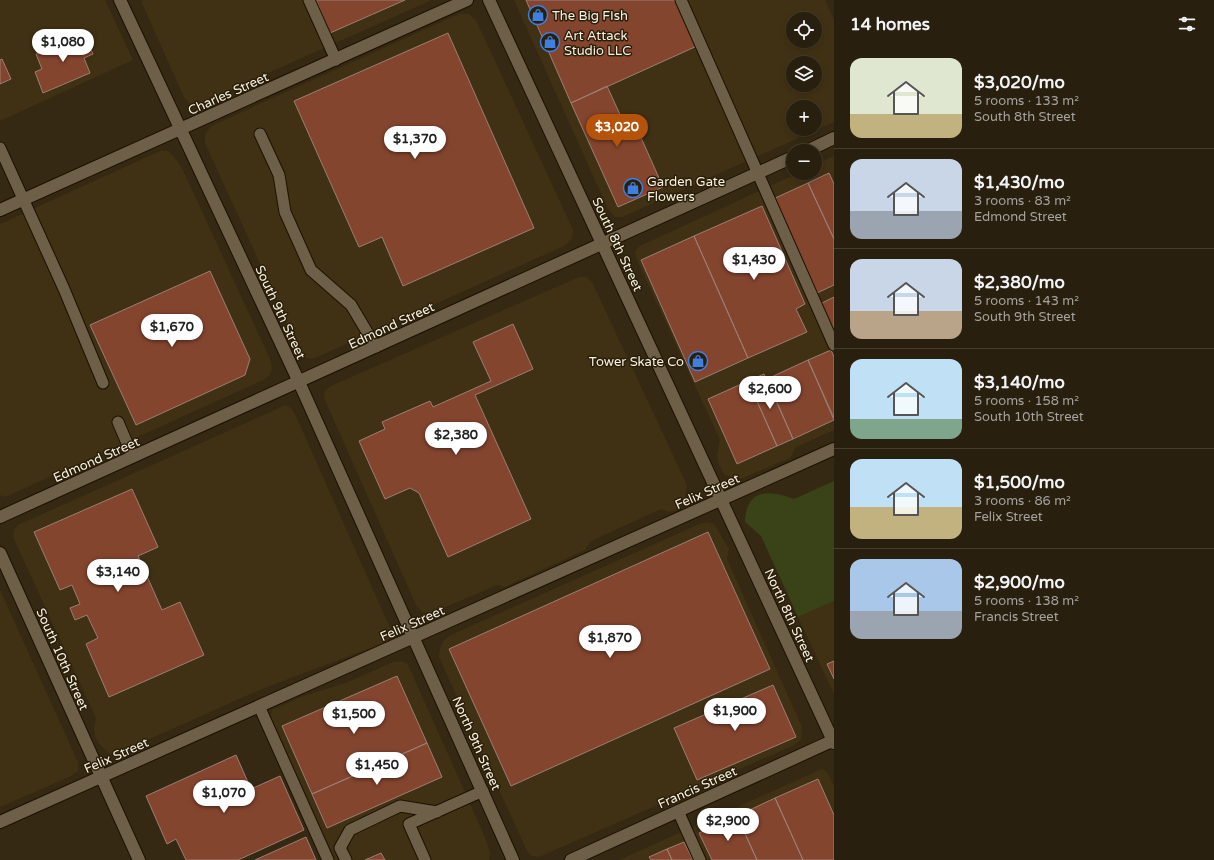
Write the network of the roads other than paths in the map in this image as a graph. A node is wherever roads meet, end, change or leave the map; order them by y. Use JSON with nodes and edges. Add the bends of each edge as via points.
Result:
{"nodes":[{"id":1,"x":120,"y":0,"type":"edge"},
{"id":2,"x":309,"y":0,"type":"edge"},
{"id":3,"x":467,"y":0,"type":"edge"},
{"id":4,"x":490,"y":0,"type":"edge"},
{"id":5,"x":681,"y":0,"type":"edge"},
{"id":6,"x":336,"y":60,"type":"junction"},
{"id":7,"x":181,"y":130,"type":"junction"},
{"id":8,"x":260,"y":134,"type":"dead end"},
{"id":9,"x":834,"y":138,"type":"edge"},
{"id":10,"x":822,"y":144,"type":"edge"},
{"id":11,"x":0,"y":148,"type":"edge"},
{"id":12,"x":786,"y":160,"type":"edge"},
{"id":13,"x":757,"y":174,"type":"junction"},
{"id":14,"x":24,"y":200,"type":"junction"},
{"id":15,"x":0,"y":210,"type":"edge"},
{"id":16,"x":602,"y":244,"type":"junction"},
{"id":17,"x":834,"y":345,"type":"edge"},
{"id":18,"x":376,"y":347,"type":"junction"},
{"id":19,"x":299,"y":382,"type":"junction"},
{"id":20,"x":103,"y":383,"type":"dead end"},
{"id":21,"x":118,"y":422,"type":"dead end"},
{"id":22,"x":834,"y":449,"type":"edge"},
{"id":23,"x":133,"y":458,"type":"junction"},
{"id":24,"x":721,"y":500,"type":"junction"},
{"id":25,"x":0,"y":517,"type":"edge"},
{"id":26,"x":0,"y":553,"type":"edge"},
{"id":27,"x":414,"y":638,"type":"junction"},
{"id":28,"x":259,"y":706,"type":"junction"},
{"id":29,"x":834,"y":741,"type":"edge"},
{"id":30,"x":101,"y":776,"type":"junction"},
{"id":31,"x":483,"y":791,"type":"junction"},
{"id":32,"x":678,"y":811,"type":"junction"},
{"id":33,"x":437,"y":812,"type":"junction"},
{"id":34,"x":0,"y":822,"type":"edge"},
{"id":35,"x":139,"y":860,"type":"edge"},
{"id":36,"x":328,"y":860,"type":"edge"},
{"id":37,"x":346,"y":860,"type":"edge"},
{"id":38,"x":425,"y":860,"type":"edge"},
{"id":39,"x":513,"y":860,"type":"edge"},
{"id":40,"x":571,"y":860,"type":"edge"},
{"id":41,"x":700,"y":860,"type":"edge"}],
"edges":[{"from":1,"to":7,"type":"main road","name":"South 9th Street"},
{"from":2,"to":6,"type":"lane"},
{"from":3,"to":6,"type":"main road","name":"Charles Street"},
{"from":4,"to":16,"type":"main road","name":"South 8th Street"},
{"from":5,"to":13,"type":"lane"},
{"from":6,"to":7,"type":"main road","name":"Charles Street"},
{"from":7,"to":14,"type":"main road","name":"Charles Street"},
{"from":7,"to":19,"type":"main road","name":"South 9th Street"},
{"from":8,"to":18,"type":"lane","via":[[279,175],[285,212],[311,270],[351,305]]},
{"from":9,"to":10,"type":"main road"},
{"from":11,"to":14,"type":"lane"},
{"from":12,"to":13,"type":"main road","name":"Edmond Street"},
{"from":13,"to":16,"type":"main road","name":"Edmond Street"},
{"from":13,"to":17,"type":"lane"},
{"from":14,"to":15,"type":"main road","name":"Charles Street"},
{"from":14,"to":20,"type":"lane"},
{"from":16,"to":18,"type":"main road","name":"Edmond Street"},
{"from":16,"to":24,"type":"main road","name":"South 8th Street"},
{"from":18,"to":19,"type":"main road","name":"Edmond Street"},
{"from":19,"to":23,"type":"main road","name":"Edmond Street"},
{"from":19,"to":27,"type":"main road","name":"South 9th Street"},
{"from":21,"to":23,"type":"lane"},
{"from":22,"to":24,"type":"main road","name":"Felix Street"},
{"from":23,"to":25,"type":"main road","name":"Edmond Street"},
{"from":24,"to":27,"type":"main road","name":"Felix Street"},
{"from":24,"to":29,"type":"main road","name":"North 8th Street"},
{"from":26,"to":30,"type":"main road","name":"South 10th Street"},
{"from":27,"to":28,"type":"main road","name":"Felix Street"},
{"from":27,"to":31,"type":"main road","name":"North 9th Street"},
{"from":28,"to":30,"type":"main road","name":"Felix Street"},
{"from":28,"to":36,"type":"lane"},
{"from":29,"to":32,"type":"main road","name":"Francis Street"},
{"from":30,"to":34,"type":"main road","name":"Felix Street"},
{"from":30,"to":35,"type":"main road","name":"South 10th Street"},
{"from":31,"to":33,"type":"lane"},
{"from":31,"to":39,"type":"main road","name":"North 9th Street"},
{"from":32,"to":40,"type":"main road","name":"Francis Street"},
{"from":32,"to":41,"type":"lane"},
{"from":33,"to":37,"type":"lane","via":[[400,806],[350,830],[340,848]]},
{"from":33,"to":38,"type":"lane","via":[[409,824]]}]}
